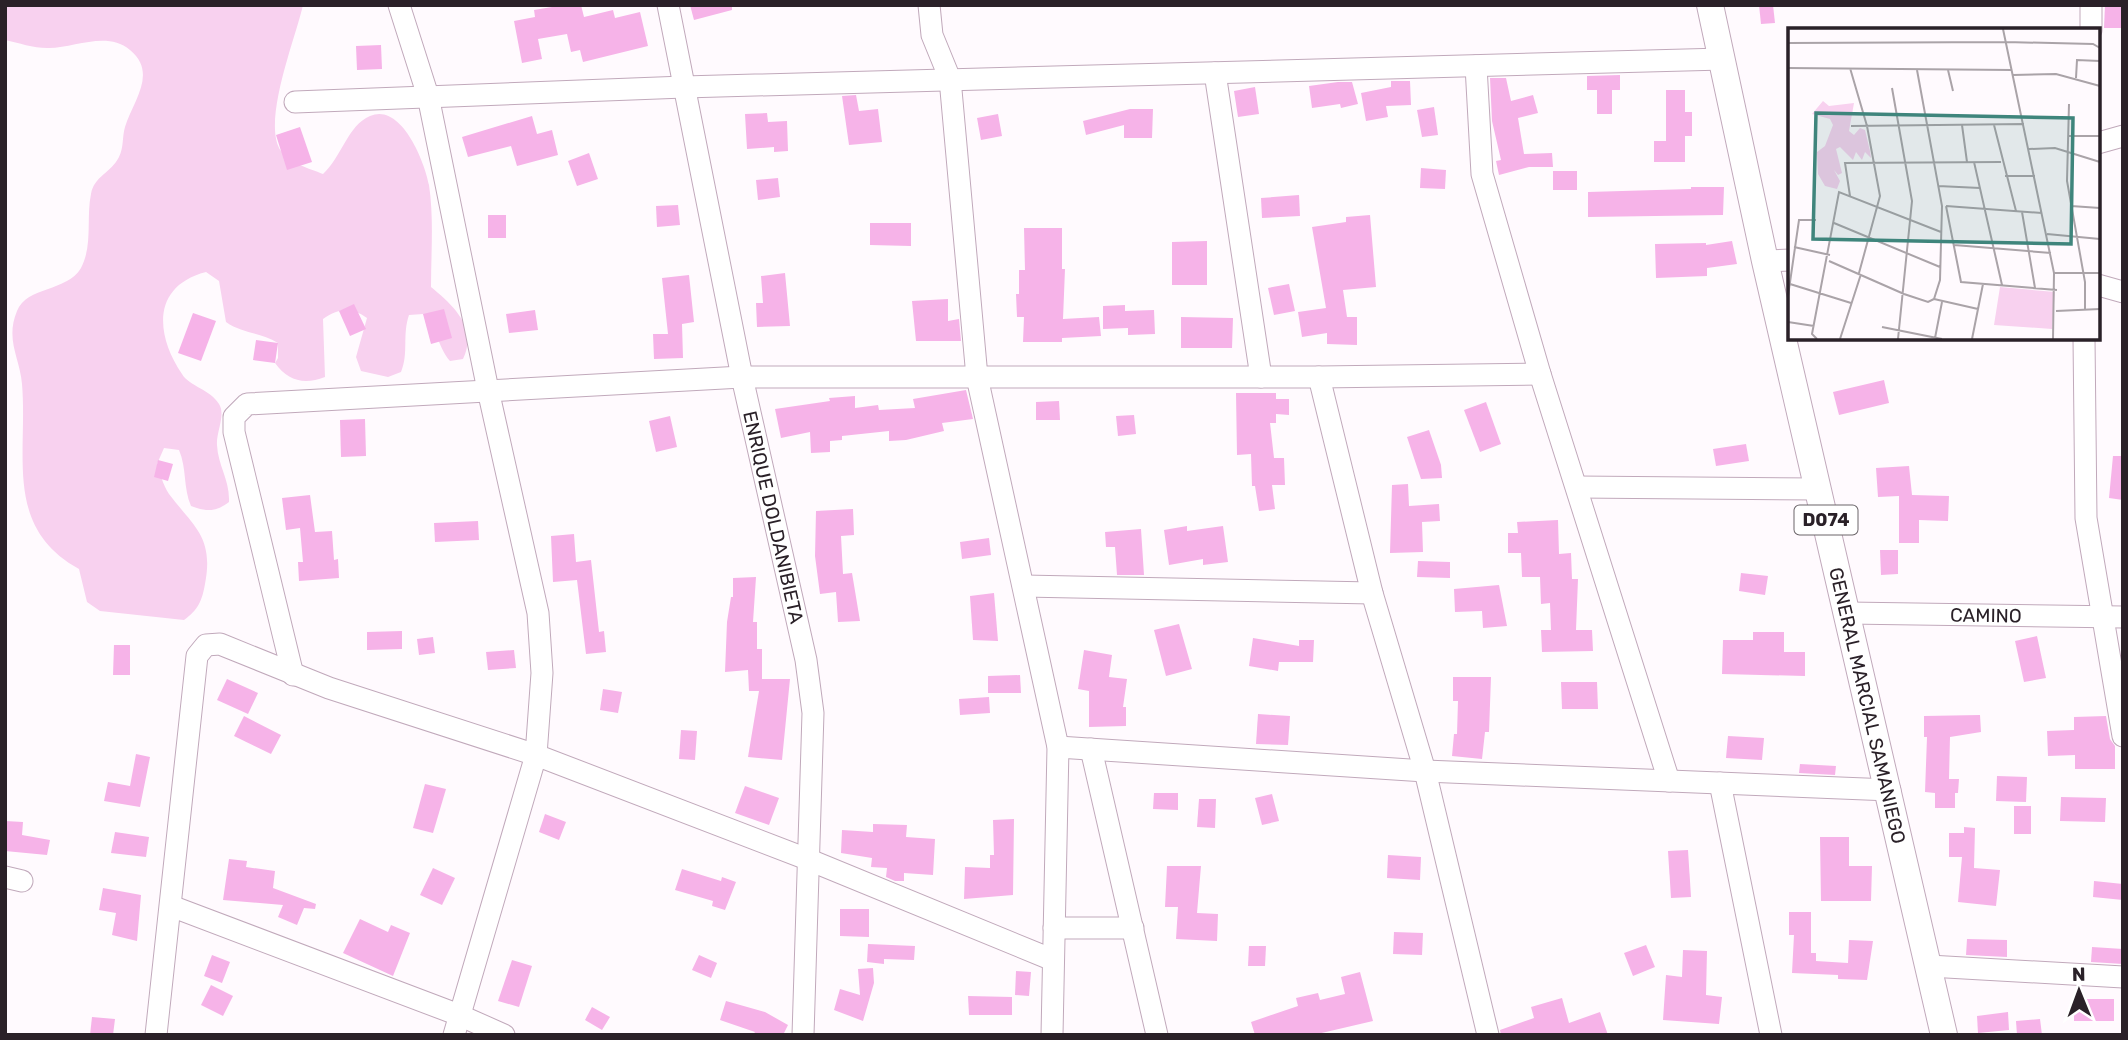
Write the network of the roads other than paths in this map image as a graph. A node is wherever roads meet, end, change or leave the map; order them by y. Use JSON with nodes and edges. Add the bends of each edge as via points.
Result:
{"nodes":[{"id":1,"x":399,"y":5,"type":"edge"},
{"id":2,"x":668,"y":5,"type":"edge"},
{"id":3,"x":929,"y":5,"type":"edge"},
{"id":4,"x":1710,"y":5,"type":"edge"},
{"id":5,"x":2091,"y":5,"type":"edge"},
{"id":6,"x":2091,"y":28,"type":"edge"},
{"id":7,"x":1723,"y":59,"type":"junction"},
{"id":8,"x":1476,"y":66,"type":"junction"},
{"id":9,"x":1215,"y":73,"type":"junction"},
{"id":10,"x":950,"y":79,"type":"junction"},
{"id":11,"x":684,"y":87,"type":"junction"},
{"id":12,"x":428,"y":96,"type":"junction"},
{"id":13,"x":295,"y":102,"type":"dead end"},
{"id":14,"x":2123,"y":135,"type":"edge"},
{"id":15,"x":2100,"y":142,"type":"edge"},
{"id":16,"x":1778,"y":260,"type":"edge"},
{"id":17,"x":2100,"y":286,"type":"edge"},
{"id":18,"x":2123,"y":292,"type":"edge"},
{"id":19,"x":1788,"y":316,"type":"edge"},
{"id":20,"x":1792,"y":340,"type":"edge"},
{"id":21,"x":2084,"y":340,"type":"edge"},
{"id":22,"x":1540,"y":374,"type":"junction"},
{"id":23,"x":742,"y":377,"type":"junction"},
{"id":24,"x":977,"y":377,"type":"junction"},
{"id":25,"x":1261,"y":377,"type":"junction"},
{"id":26,"x":1319,"y":377,"type":"junction"},
{"id":27,"x":488,"y":390,"type":"junction"},
{"id":28,"x":1577,"y":487,"type":"junction"},
{"id":29,"x":1819,"y":489,"type":"junction"},
{"id":30,"x":1024,"y":586,"type":"junction"},
{"id":31,"x":1372,"y":593,"type":"junction"},
{"id":32,"x":1848,"y":613,"type":"junction"},
{"id":33,"x":2112,"y":617,"type":"edge"},
{"id":34,"x":293,"y":674,"type":"junction"},
{"id":35,"x":2122,"y":731,"type":"edge"},
{"id":36,"x":2123,"y":736,"type":"edge"},
{"id":37,"x":1058,"y":747,"type":"junction"},
{"id":38,"x":1091,"y":749,"type":"junction"},
{"id":39,"x":536,"y":755,"type":"junction"},
{"id":40,"x":1425,"y":771,"type":"junction"},
{"id":41,"x":1669,"y":781,"type":"junction"},
{"id":42,"x":1720,"y":783,"type":"junction"},
{"id":43,"x":1890,"y":790,"type":"junction"},
{"id":44,"x":807,"y":859,"type":"junction"},
{"id":45,"x":171,"y":906,"type":"junction"},
{"id":46,"x":1054,"y":928,"type":"junction"},
{"id":47,"x":1133,"y":928,"type":"junction"},
{"id":48,"x":1053,"y":960,"type":"junction"},
{"id":49,"x":1928,"y":966,"type":"junction"},
{"id":50,"x":2123,"y":976,"type":"edge"},
{"id":51,"x":456,"y":1025,"type":"edge"},
{"id":52,"x":156,"y":1035,"type":"edge"},
{"id":53,"x":504,"y":1035,"type":"edge"},
{"id":54,"x":803,"y":1035,"type":"edge"},
{"id":55,"x":1052,"y":1035,"type":"edge"},
{"id":56,"x":1157,"y":1035,"type":"edge"},
{"id":57,"x":1488,"y":1035,"type":"edge"},
{"id":58,"x":1772,"y":1035,"type":"edge"},
{"id":59,"x":1944,"y":1035,"type":"edge"}],
"edges":[{"from":1,"to":12,"type":"street"},
{"from":2,"to":11,"type":"street","name":"ENRIQUE DOLDANIBIETA"},
{"from":3,"to":10,"type":"street","via":[[932,35]]},
{"from":4,"to":7,"type":"main road","name":"GENERAL MARCIAL SAMANIEGO","number":"D074"},
{"from":5,"to":6,"type":"street"},
{"from":7,"to":8,"type":"street"},
{"from":7,"to":16,"type":"main road","name":"GENERAL MARCIAL SAMANIEGO","number":"D074"},
{"from":8,"to":9,"type":"street"},
{"from":8,"to":22,"type":"street","via":[[1482,174]]},
{"from":9,"to":10,"type":"street"},
{"from":9,"to":25,"type":"street"},
{"from":10,"to":11,"type":"street"},
{"from":10,"to":24,"type":"street"},
{"from":11,"to":12,"type":"street"},
{"from":11,"to":23,"type":"street","name":"ENRIQUE DOLDANIBIETA"},
{"from":12,"to":13,"type":"street"},
{"from":12,"to":27,"type":"street"},
{"from":14,"to":15,"type":"street"},
{"from":16,"to":19,"type":"main road","name":"GENERAL MARCIAL SAMANIEGO","number":"D074"},
{"from":17,"to":18,"type":"street"},
{"from":20,"to":29,"type":"main road","name":"GENERAL MARCIAL SAMANIEGO","number":"D074"},
{"from":21,"to":33,"type":"street","via":[[2086,518]]},
{"from":22,"to":26,"type":"street"},
{"from":22,"to":28,"type":"street"},
{"from":23,"to":24,"type":"street"},
{"from":23,"to":27,"type":"street"},
{"from":23,"to":44,"type":"street","name":"ENRIQUE DOLDANIBIETA","via":[[806,660],[813,713]]},
{"from":24,"to":25,"type":"street"},
{"from":24,"to":30,"type":"street"},
{"from":25,"to":26,"type":"street"},
{"from":26,"to":31,"type":"street"},
{"from":27,"to":34,"type":"street","via":[[247,404],[234,417]]},
{"from":27,"to":39,"type":"street","via":[[538,613],[542,673]]},
{"from":28,"to":29,"type":"street"},
{"from":28,"to":41,"type":"street"},
{"from":29,"to":32,"type":"main road","name":"GENERAL MARCIAL SAMANIEGO","number":"D074"},
{"from":30,"to":31,"type":"street"},
{"from":30,"to":37,"type":"street"},
{"from":31,"to":40,"type":"street"},
{"from":32,"to":33,"type":"street","name":"CAMINO"},
{"from":32,"to":43,"type":"main road","name":"GENERAL MARCIAL SAMANIEGO","number":"D074"},
{"from":33,"to":35,"type":"street"},
{"from":34,"to":39,"type":"street"},
{"from":34,"to":45,"type":"street","via":[[220,644],[206,645],[197,656]]},
{"from":35,"to":36,"type":"street"},
{"from":37,"to":38,"type":"street"},
{"from":37,"to":46,"type":"street"},
{"from":38,"to":40,"type":"street"},
{"from":38,"to":47,"type":"street"},
{"from":39,"to":44,"type":"street"},
{"from":39,"to":51,"type":"street"},
{"from":40,"to":41,"type":"street"},
{"from":40,"to":57,"type":"street"},
{"from":41,"to":42,"type":"street"},
{"from":42,"to":43,"type":"street"},
{"from":42,"to":58,"type":"street"},
{"from":43,"to":49,"type":"main road","name":"GENERAL MARCIAL SAMANIEGO","number":"D074"},
{"from":44,"to":48,"type":"street"},
{"from":44,"to":54,"type":"street","name":"ENRIQUE DOLDANIBIETA"},
{"from":45,"to":51,"type":"street"},
{"from":45,"to":52,"type":"street"},
{"from":46,"to":47,"type":"street"},
{"from":46,"to":48,"type":"street"},
{"from":47,"to":56,"type":"street"},
{"from":48,"to":55,"type":"street"},
{"from":49,"to":50,"type":"street"},
{"from":49,"to":59,"type":"main road","name":"GENERAL MARCIAL SAMANIEGO","number":"D074"},
{"from":51,"to":53,"type":"street"}]}
